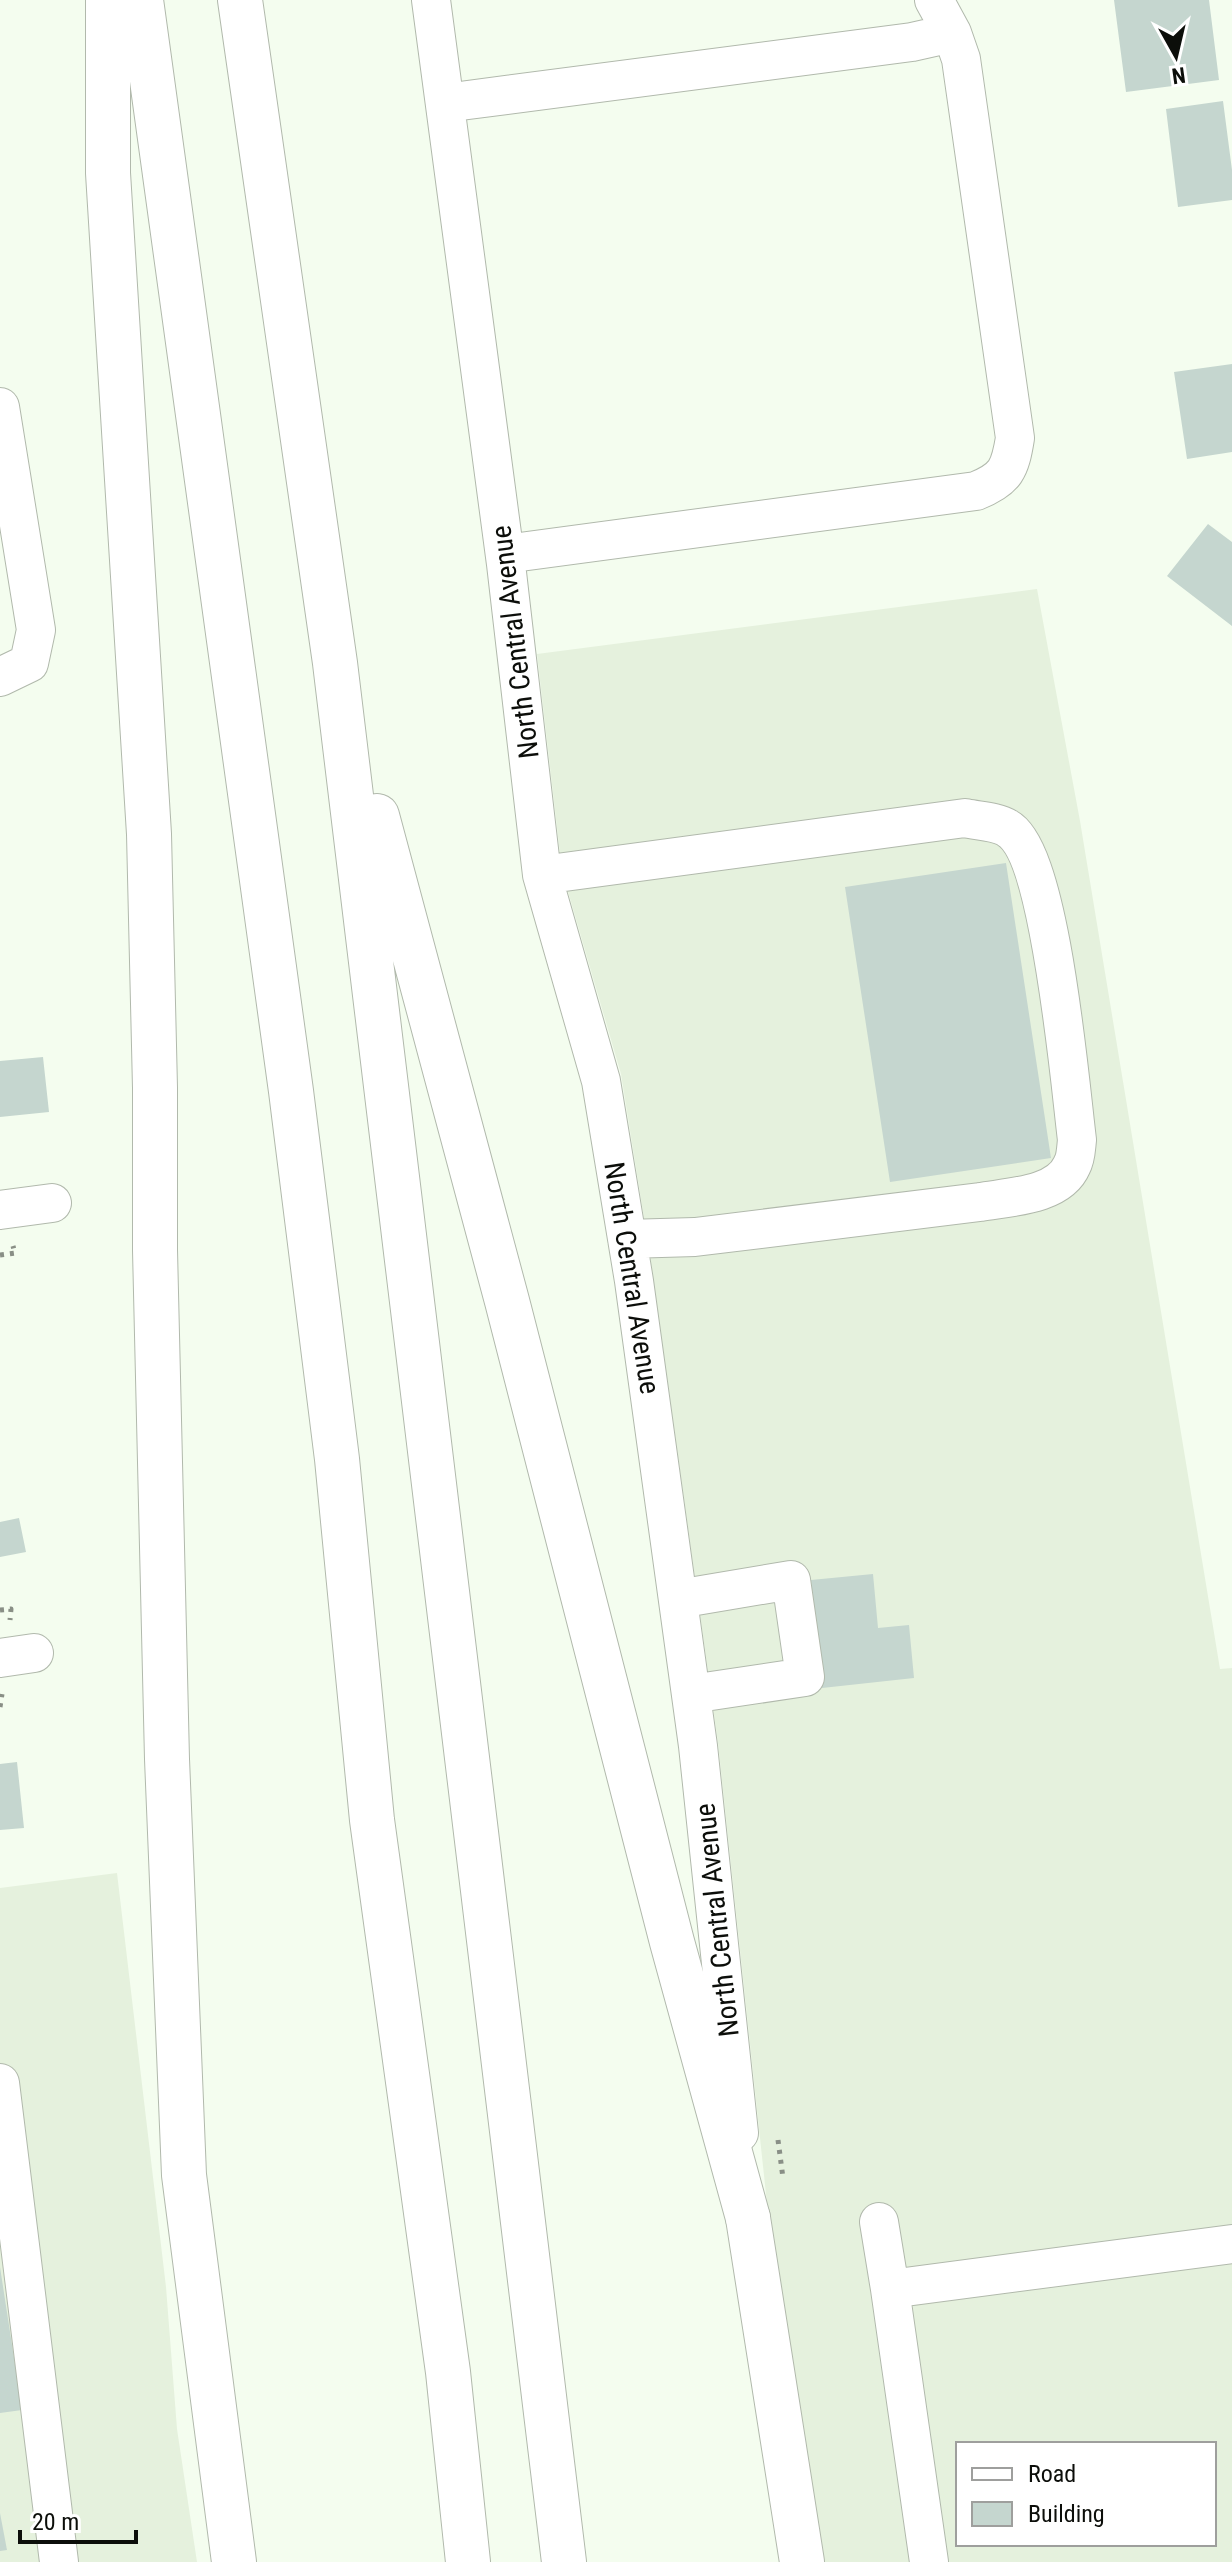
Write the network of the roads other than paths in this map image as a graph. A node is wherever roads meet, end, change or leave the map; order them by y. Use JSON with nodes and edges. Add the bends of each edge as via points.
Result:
{"nodes":[{"id":1,"x":108,"y":0,"type":"edge"},
{"id":2,"x":141,"y":0,"type":"edge"},
{"id":3,"x":240,"y":0,"type":"edge"},
{"id":4,"x":431,"y":0,"type":"edge"},
{"id":5,"x":934,"y":0,"type":"edge"},
{"id":6,"x":952,"y":33,"type":"junction"},
{"id":7,"x":445,"y":103,"type":"junction"},
{"id":8,"x":0,"y":407,"type":"edge"},
{"id":9,"x":505,"y":554,"type":"junction"},
{"id":10,"x":335,"y":663,"type":"junction"},
{"id":11,"x":14,"y":670,"type":"edge"},
{"id":12,"x":542,"y":875,"type":"junction"},
{"id":13,"x":52,"y":1203,"type":"dead end"},
{"id":14,"x":0,"y":1210,"type":"edge"},
{"id":15,"x":627,"y":1239,"type":"junction"},
{"id":16,"x":678,"y":1599,"type":"junction"},
{"id":17,"x":691,"y":1694,"type":"junction"},
{"id":18,"x":0,"y":2083,"type":"edge"},
{"id":19,"x":748,"y":2218,"type":"junction"},
{"id":20,"x":879,"y":2222,"type":"dead end"},
{"id":21,"x":1232,"y":2244,"type":"edge"},
{"id":22,"x":890,"y":2289,"type":"junction"},
{"id":23,"x":59,"y":2562,"type":"edge"},
{"id":24,"x":234,"y":2562,"type":"edge"},
{"id":25,"x":468,"y":2562,"type":"edge"},
{"id":26,"x":564,"y":2562,"type":"edge"},
{"id":27,"x":802,"y":2562,"type":"edge"},
{"id":28,"x":929,"y":2562,"type":"edge"}],
"edges":[{"from":1,"to":24,"type":"main road","via":[[108,173],[149,834],[167,1759],[184,2175]]},
{"from":2,"to":25,"type":"main road","via":[[295,1122],[337,1459],[372,1820],[448,2372]]},
{"from":3,"to":10,"type":"main road"},
{"from":4,"to":7,"type":"street","name":"North Central Avenue"},
{"from":5,"to":6,"type":"street"},
{"from":6,"to":7,"type":"street"},
{"from":6,"to":9,"type":"street","via":[[961,59],[1015,438],[1011,465],[996,483],[976,491]]},
{"from":7,"to":9,"type":"street","name":"North Central Avenue"},
{"from":8,"to":11,"type":"street","via":[[36,630]]},
{"from":9,"to":12,"type":"street","name":"North Central Avenue"},
{"from":10,"to":19,"type":"main road"},
{"from":10,"to":26,"type":"main road"},
{"from":12,"to":15,"type":"street","name":"North Central Avenue","via":[[601,1081]]},
{"from":12,"to":15,"type":"street","via":[[965,818],[1007,828],[1023,846],[1048,919],[1077,1140],[1072,1165],[1059,1183],[980,1202],[695,1237]]},
{"from":13,"to":14,"type":"street"},
{"from":15,"to":16,"type":"street","name":"North Central Avenue"},
{"from":16,"to":17,"type":"street","name":"North Central Avenue"},
{"from":16,"to":17,"type":"street","via":[[791,1580],[805,1677]]},
{"from":17,"to":19,"type":"street","name":"North Central Avenue"},
{"from":18,"to":23,"type":"street"},
{"from":19,"to":27,"type":"main road","name":"North Central Avenue"},
{"from":20,"to":22,"type":"street"},
{"from":21,"to":22,"type":"street"},
{"from":22,"to":28,"type":"street"}]}
